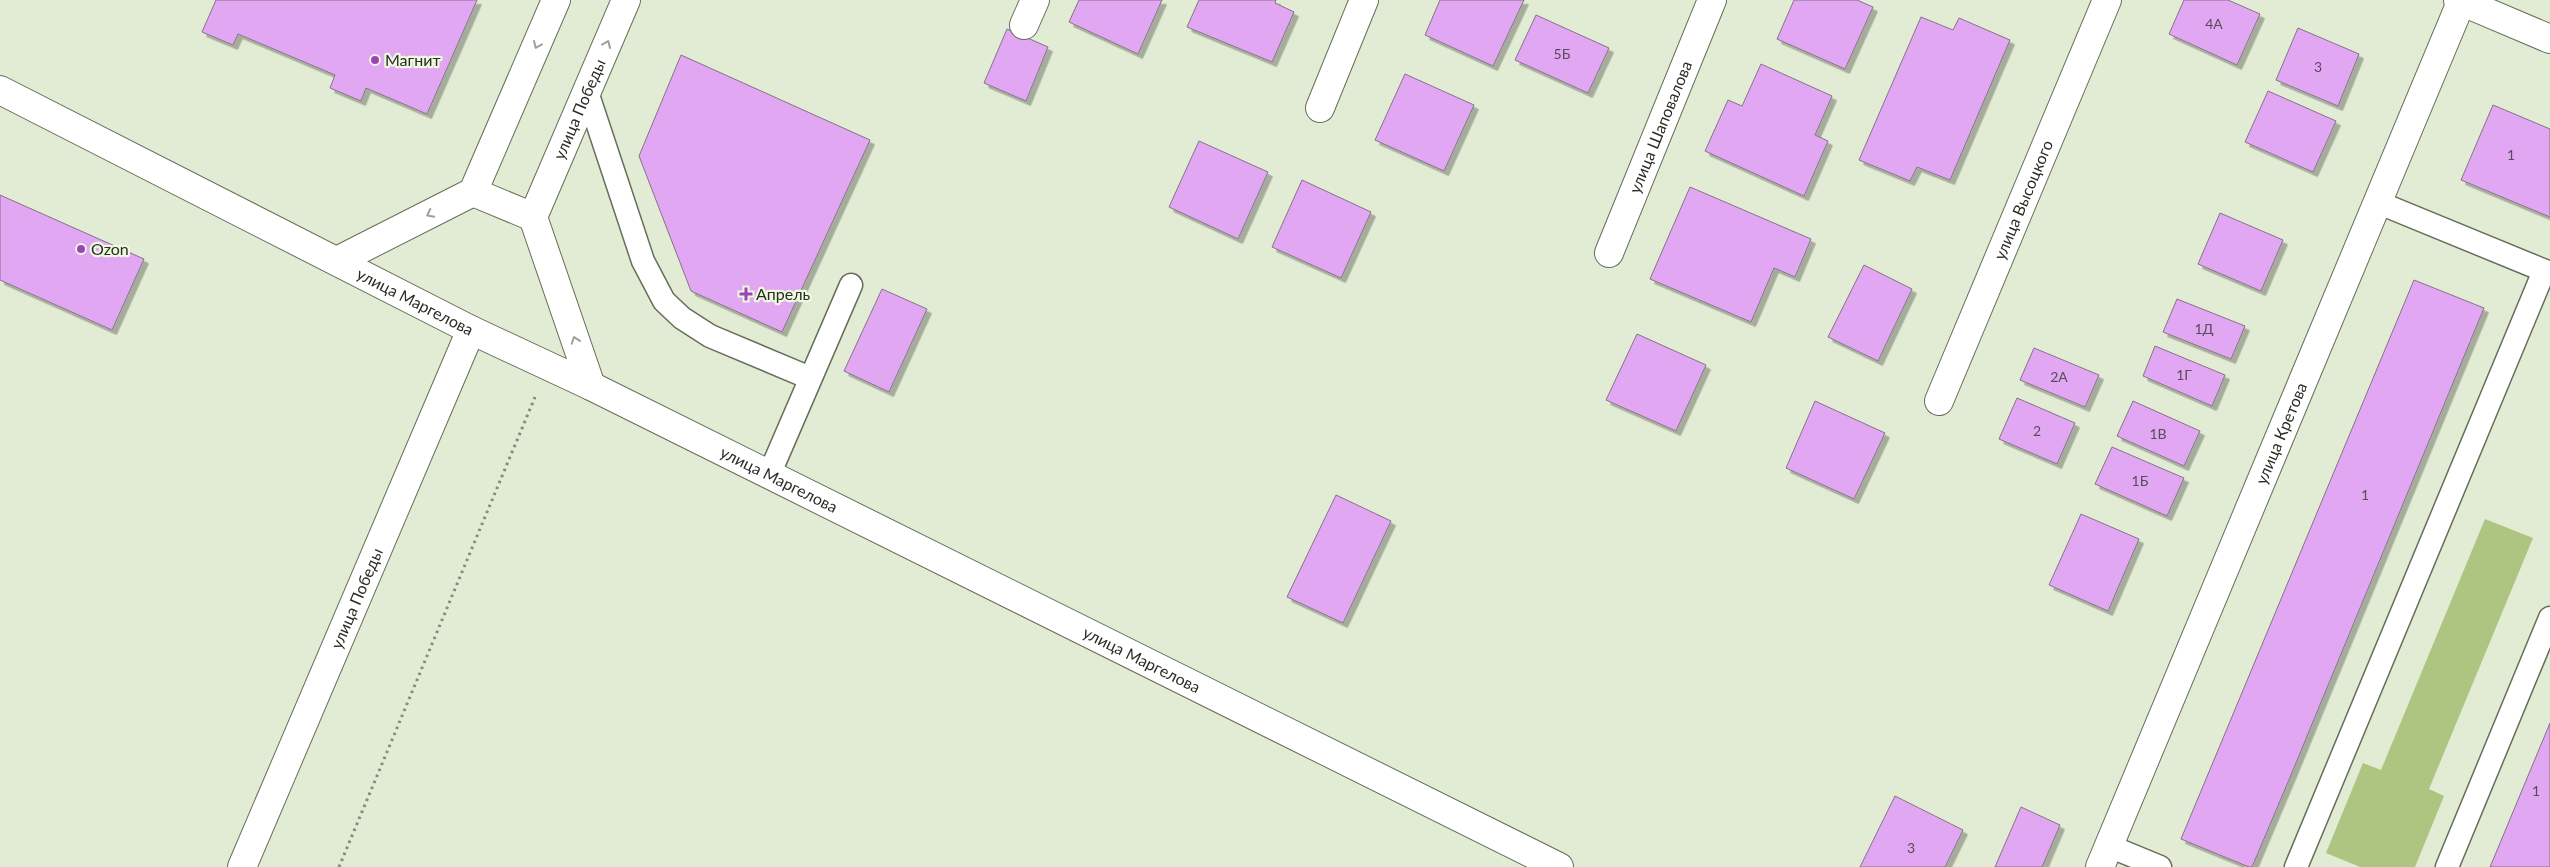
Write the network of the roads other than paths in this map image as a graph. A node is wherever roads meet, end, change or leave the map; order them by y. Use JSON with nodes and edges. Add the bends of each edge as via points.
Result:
{"nodes":[{"id":1,"x":556,"y":0,"type":"edge"},
{"id":2,"x":626,"y":0,"type":"edge"},
{"id":3,"x":1035,"y":0,"type":"edge"},
{"id":4,"x":1364,"y":0,"type":"edge"},
{"id":5,"x":1712,"y":0,"type":"edge"},
{"id":6,"x":2107,"y":0,"type":"edge"},
{"id":7,"x":2460,"y":0,"type":"edge"},
{"id":8,"x":1024,"y":25,"type":"dead end"},
{"id":9,"x":2550,"y":39,"type":"edge"},
{"id":10,"x":0,"y":90,"type":"edge"},
{"id":11,"x":587,"y":92,"type":"junction"},
{"id":12,"x":1320,"y":108,"type":"dead end"},
{"id":13,"x":473,"y":192,"type":"junction"},
{"id":14,"x":2377,"y":202,"type":"junction"},
{"id":15,"x":533,"y":217,"type":"junction"},
{"id":16,"x":1609,"y":253,"type":"dead end"},
{"id":17,"x":337,"y":261,"type":"junction"},
{"id":18,"x":2547,"y":272,"type":"edge"},
{"id":19,"x":851,"y":285,"type":"dead end"},
{"id":20,"x":471,"y":330,"type":"junction"},
{"id":21,"x":810,"y":378,"type":"junction"},
{"id":22,"x":590,"y":386,"type":"junction"},
{"id":23,"x":1939,"y":401,"type":"dead end"},
{"id":24,"x":769,"y":475,"type":"junction"},
{"id":25,"x":2550,"y":618,"type":"edge"},
{"id":26,"x":2105,"y":857,"type":"edge"},
{"id":27,"x":242,"y":867,"type":"edge"},
{"id":28,"x":1558,"y":867,"type":"edge"},
{"id":29,"x":2160,"y":867,"type":"edge"},
{"id":30,"x":2296,"y":867,"type":"edge"},
{"id":31,"x":2447,"y":867,"type":"edge"}],
"edges":[{"from":1,"to":13,"type":"street","one_way":true},
{"from":11,"to":2,"type":"street","name":"улица Победы","one_way":true},
{"from":3,"to":8,"type":"street"},
{"from":4,"to":12,"type":"street"},
{"from":5,"to":16,"type":"street","name":"улица Шаповалова"},
{"from":6,"to":23,"type":"street","name":"улица Высоцкого"},
{"from":7,"to":9,"type":"street"},
{"from":7,"to":14,"type":"street","name":"улица Кретова"},
{"from":10,"to":17,"type":"street","name":"улица Маргелова"},
{"from":11,"to":15,"type":"street","name":"улица Победы"},
{"from":11,"to":21,"type":"lane","via":[[643,260],[664,301],[682,318],[710,336]]},
{"from":13,"to":15,"type":"street"},
{"from":13,"to":17,"type":"street","one_way":true},
{"from":14,"to":18,"type":"lane"},
{"from":14,"to":26,"type":"street","name":"улица Кретова"},
{"from":22,"to":15,"type":"street","one_way":true},
{"from":17,"to":20,"type":"street","name":"улица Маргелова"},
{"from":18,"to":30,"type":"lane"},
{"from":19,"to":21,"type":"lane"},
{"from":20,"to":22,"type":"street","name":"улица Маргелова"},
{"from":20,"to":27,"type":"street","name":"улица Победы"},
{"from":21,"to":24,"type":"lane"},
{"from":22,"to":24,"type":"street","name":"улица Маргелова"},
{"from":24,"to":28,"type":"street","name":"улица Маргелова"},
{"from":25,"to":31,"type":"lane"},
{"from":26,"to":29,"type":"lane"}]}
